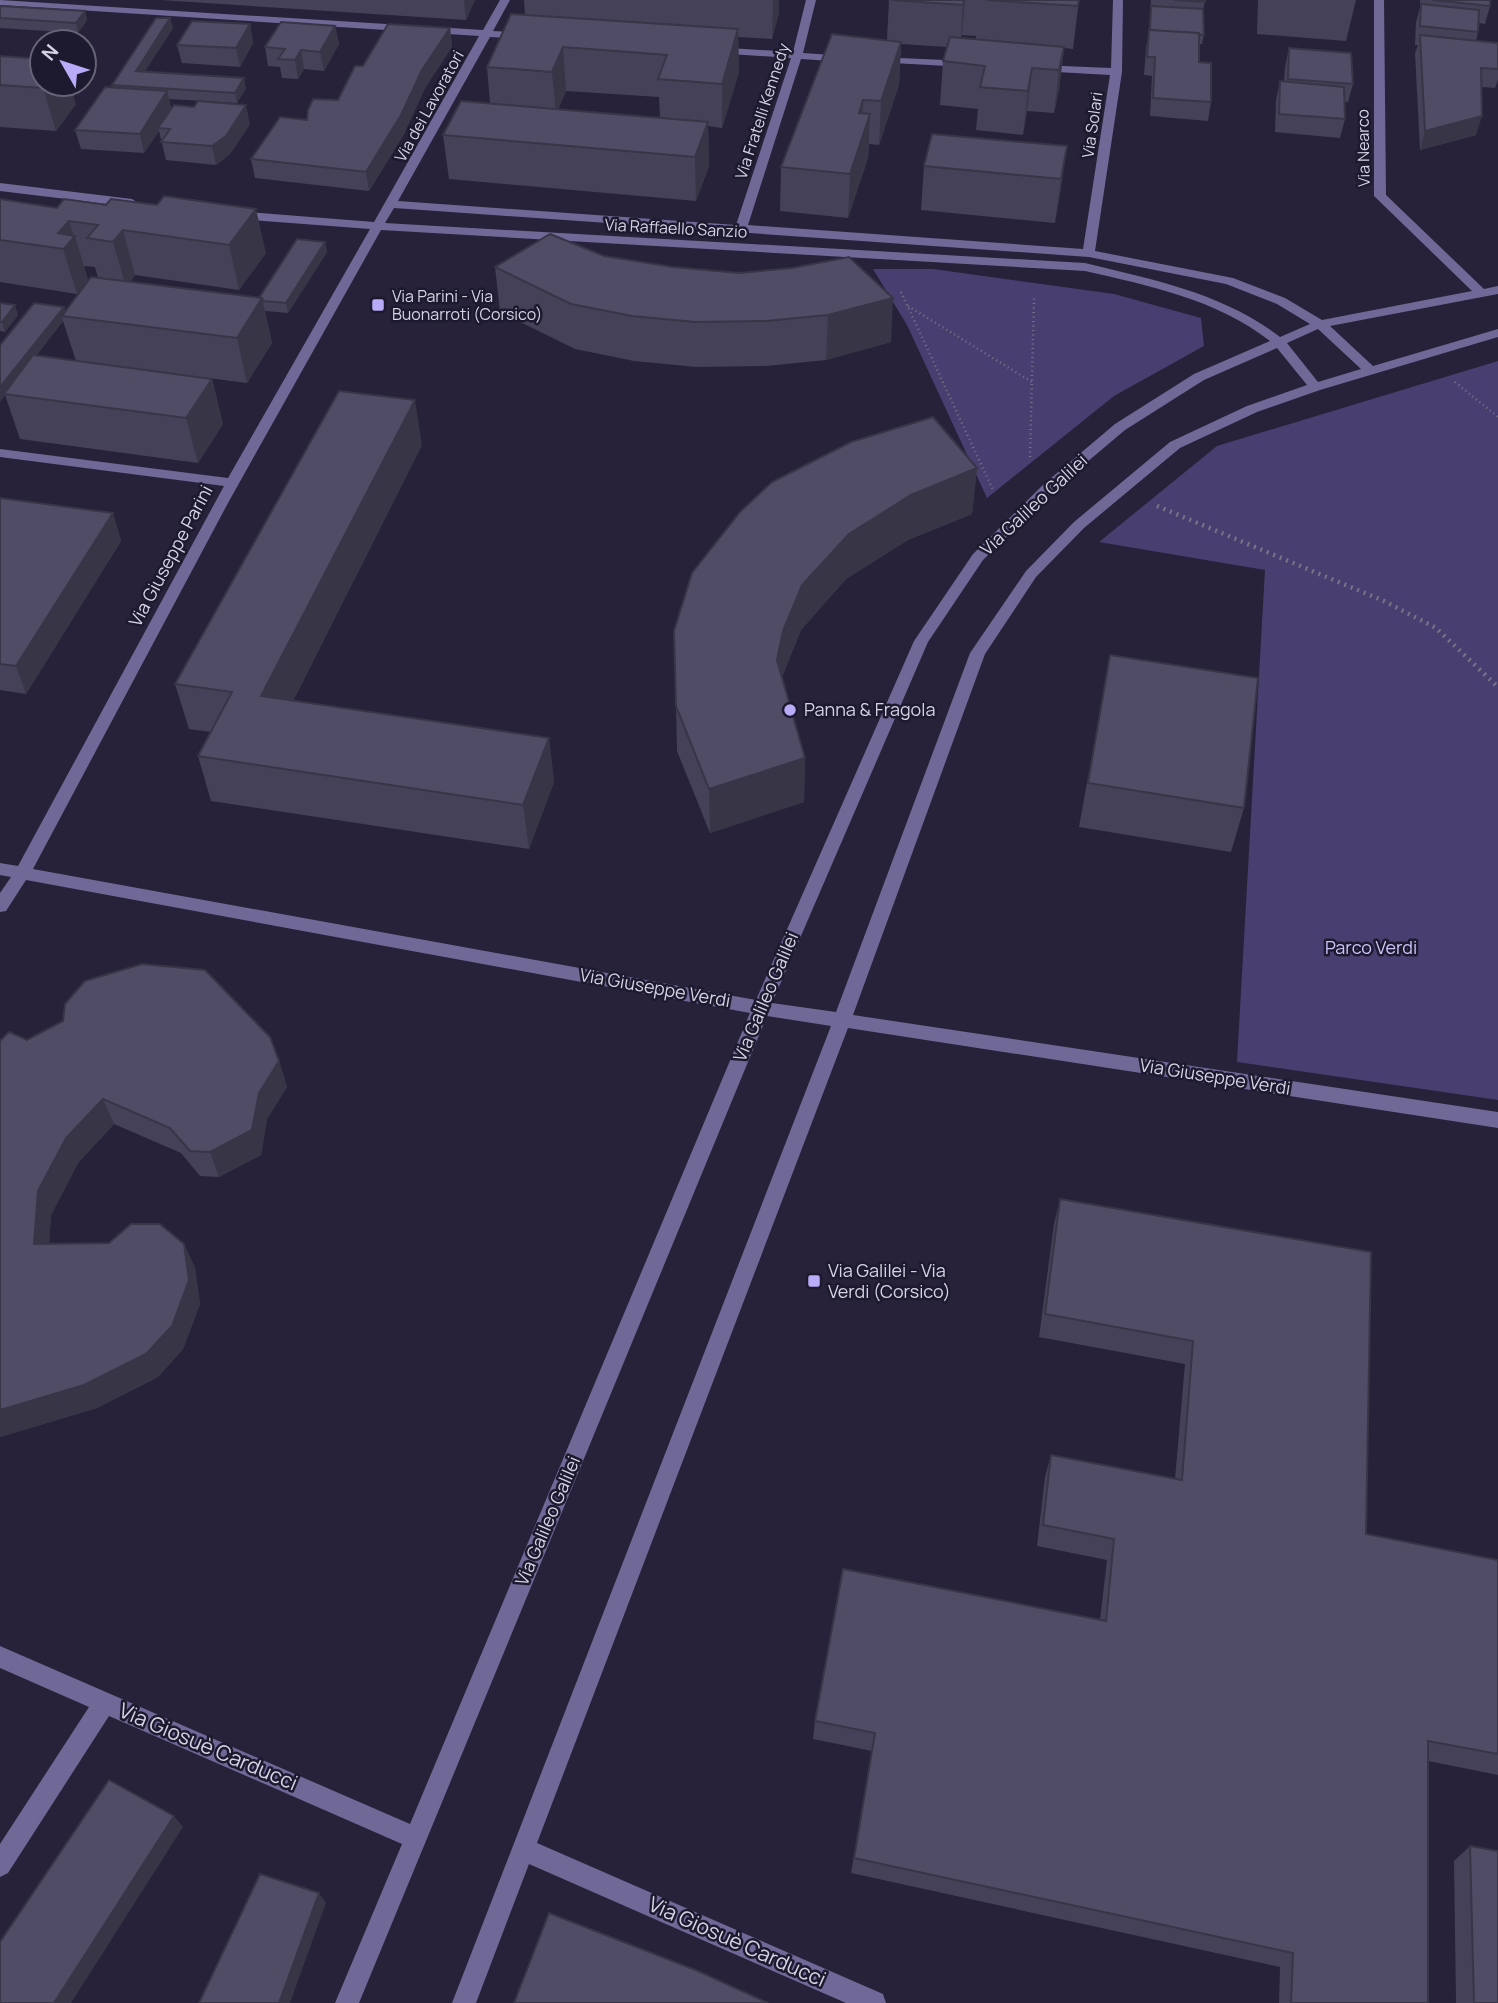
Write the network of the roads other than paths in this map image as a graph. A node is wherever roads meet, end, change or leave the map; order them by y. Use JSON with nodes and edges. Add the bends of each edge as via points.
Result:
{"nodes":[{"id":1,"x":505,"y":0,"type":"edge"},
{"id":2,"x":811,"y":0,"type":"edge"},
{"id":3,"x":1118,"y":0,"type":"edge"},
{"id":4,"x":1379,"y":0,"type":"edge"},
{"id":5,"x":0,"y":2,"type":"edge"},
{"id":6,"x":488,"y":33,"type":"junction"},
{"id":7,"x":542,"y":37,"type":"edge"},
{"id":8,"x":703,"y":49,"type":"edge"},
{"id":9,"x":797,"y":56,"type":"junction"},
{"id":10,"x":977,"y":65,"type":"edge"},
{"id":11,"x":1033,"y":68,"type":"edge"},
{"id":12,"x":1116,"y":72,"type":"junction"},
{"id":13,"x":0,"y":187,"type":"edge"},
{"id":14,"x":147,"y":204,"type":"edge"},
{"id":15,"x":391,"y":204,"type":"junction"},
{"id":16,"x":227,"y":214,"type":"edge"},
{"id":17,"x":379,"y":226,"type":"junction"},
{"id":18,"x":740,"y":230,"type":"junction"},
{"id":19,"x":1089,"y":253,"type":"junction"},
{"id":20,"x":1498,"y":290,"type":"edge"},
{"id":21,"x":1481,"y":293,"type":"junction"},
{"id":22,"x":1320,"y":324,"type":"junction"},
{"id":23,"x":1498,"y":333,"type":"edge"},
{"id":24,"x":1279,"y":342,"type":"junction"},
{"id":25,"x":1370,"y":370,"type":"junction"},
{"id":26,"x":1315,"y":387,"type":"junction"},
{"id":27,"x":0,"y":453,"type":"edge"},
{"id":28,"x":233,"y":483,"type":"junction"},
{"id":29,"x":0,"y":869,"type":"edge"},
{"id":30,"x":23,"y":872,"type":"junction"},
{"id":31,"x":0,"y":906,"type":"edge"},
{"id":32,"x":761,"y":1008,"type":"junction"},
{"id":33,"x":842,"y":1020,"type":"junction"},
{"id":34,"x":1498,"y":1120,"type":"edge"},
{"id":35,"x":0,"y":1657,"type":"edge"},
{"id":36,"x":104,"y":1703,"type":"junction"},
{"id":37,"x":416,"y":1838,"type":"junction"},
{"id":38,"x":523,"y":1849,"type":"junction"},
{"id":39,"x":0,"y":1865,"type":"edge"},
{"id":40,"x":347,"y":2003,"type":"edge"},
{"id":41,"x":464,"y":2003,"type":"edge"},
{"id":42,"x":874,"y":2003,"type":"edge"}],
"edges":[{"from":1,"to":6,"type":"street","name":"Via dei Lavoratori"},
{"from":2,"to":9,"type":"street","name":"Via Fratelli Kennedy"},
{"from":3,"to":12,"type":"street","name":"Via Solari"},
{"from":4,"to":21,"type":"street","name":"Via Nearco","via":[[1380,196]]},
{"from":5,"to":6,"type":"street"},
{"from":6,"to":7,"type":"street"},
{"from":6,"to":15,"type":"street","name":"Via dei Lavoratori"},
{"from":8,"to":9,"type":"street"},
{"from":9,"to":10,"type":"street"},
{"from":9,"to":18,"type":"street","name":"Via Fratelli Kennedy"},
{"from":11,"to":12,"type":"street"},
{"from":12,"to":19,"type":"street","name":"Via Solari"},
{"from":13,"to":14,"type":"street"},
{"from":15,"to":17,"type":"street","name":"Via dei Lavoratori"},
{"from":15,"to":18,"type":"street","name":"Via Raffaello Sanzio"},
{"from":16,"to":17,"type":"street","name":"Via Raffaello Sanzio"},
{"from":17,"to":24,"type":"street","name":"Via Raffaello Sanzio","via":[[1085,267],[1183,291],[1247,319]]},
{"from":17,"to":28,"type":"street","name":"Via Giuseppe Parini"},
{"from":18,"to":19,"type":"street","name":"Via Raffaello Sanzio"},
{"from":19,"to":22,"type":"street","name":"Via Raffaello Sanzio","via":[[1229,281],[1282,301]]},
{"from":20,"to":21,"type":"street","name":"Via Galileo Galilei"},
{"from":21,"to":22,"type":"street","name":"Via Galileo Galilei"},
{"from":22,"to":24,"type":"street","name":"Via Galileo Galilei"},
{"from":22,"to":25,"type":"street","name":"Via Raffaello Sanzio"},
{"from":23,"to":25,"type":"street"},
{"from":24,"to":26,"type":"street","name":"Via Raffaello Sanzio"},
{"from":24,"to":32,"type":"street","name":"Via Galileo Galilei","via":[[1199,377],[1120,426],[978,557],[921,640]]},
{"from":25,"to":26,"type":"street"},
{"from":26,"to":33,"type":"street","via":[[1252,409],[1175,445],[1079,525],[1031,574],[978,653]]},
{"from":27,"to":28,"type":"street"},
{"from":28,"to":30,"type":"street","name":"Via Giuseppe Parini"},
{"from":29,"to":30,"type":"street","name":"Via Giuseppe Verdi"},
{"from":30,"to":31,"type":"street","name":"Via Giuseppe Parini"},
{"from":30,"to":32,"type":"street","name":"Via Giuseppe Verdi"},
{"from":32,"to":33,"type":"street","name":"Via Giuseppe Verdi"},
{"from":32,"to":37,"type":"street","name":"Via Galileo Galilei"},
{"from":33,"to":34,"type":"street","name":"Via Giuseppe Verdi"},
{"from":33,"to":38,"type":"street"},
{"from":35,"to":36,"type":"street","name":"Via Giosuè Carducci"},
{"from":36,"to":37,"type":"street","name":"Via Giosuè Carducci"},
{"from":36,"to":39,"type":"street"},
{"from":37,"to":40,"type":"street","name":"Via Galileo Galilei"},
{"from":38,"to":41,"type":"street"},
{"from":38,"to":42,"type":"street","name":"Via Giosuè Carducci"}]}
